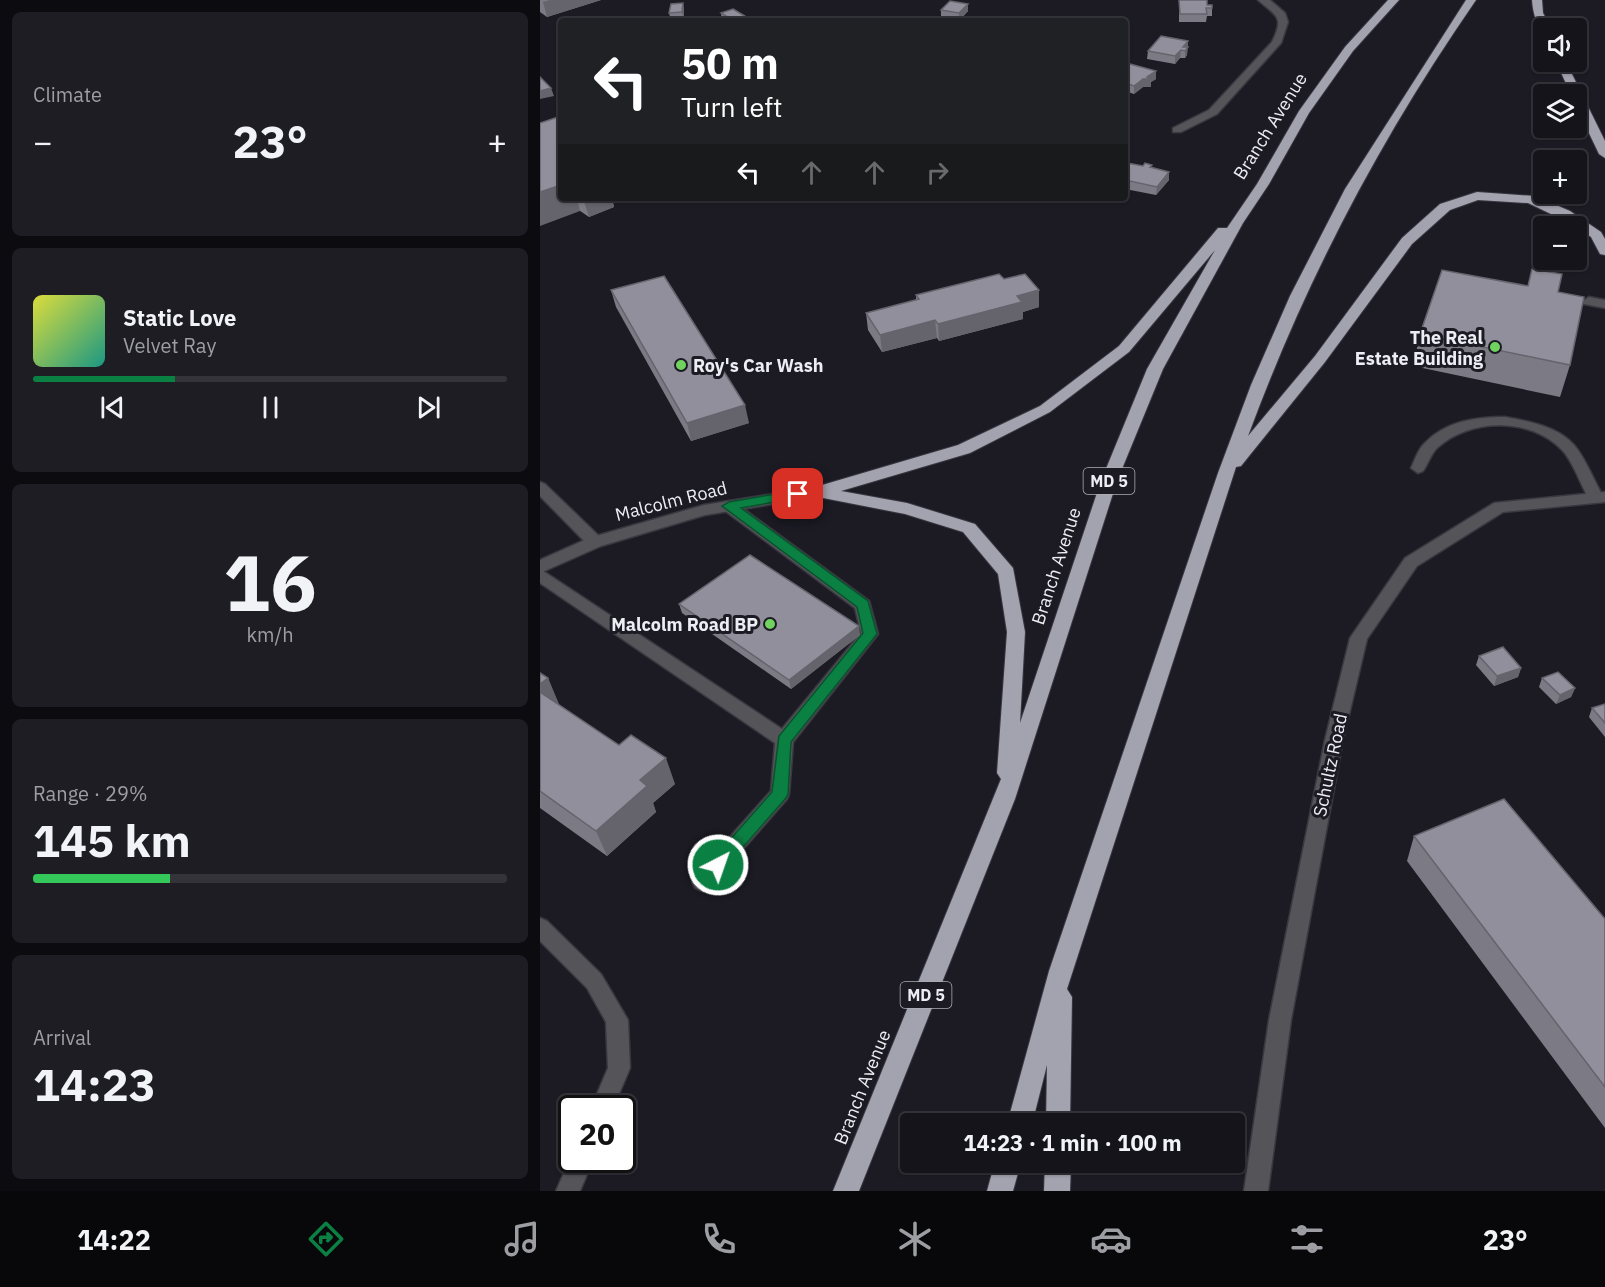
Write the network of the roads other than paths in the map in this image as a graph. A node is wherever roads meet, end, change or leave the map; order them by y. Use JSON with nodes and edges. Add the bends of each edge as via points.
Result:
{"nodes":[{"id":1,"x":1263,"y":0,"type":"edge"},
{"id":2,"x":1395,"y":0,"type":"edge"},
{"id":3,"x":1472,"y":0,"type":"edge"},
{"id":4,"x":1537,"y":0,"type":"edge"},
{"id":5,"x":1541,"y":18,"type":"edge"},
{"id":6,"x":1566,"y":72,"type":"edge"},
{"id":7,"x":1177,"y":130,"type":"dead end"},
{"id":8,"x":1605,"y":154,"type":"edge"},
{"id":9,"x":1263,"y":184,"type":"junction"},
{"id":10,"x":1605,"y":251,"type":"edge"},
{"id":11,"x":1589,"y":301,"type":"dead end"},
{"id":12,"x":1605,"y":304,"type":"edge"},
{"id":13,"x":1418,"y":468,"type":"dead end"},
{"id":14,"x":1226,"y":473,"type":"junction"},
{"id":15,"x":540,"y":487,"type":"edge"},
{"id":16,"x":818,"y":492,"type":"junction"},
{"id":17,"x":1600,"y":497,"type":"edge"},
{"id":18,"x":729,"y":506,"type":"junction"},
{"id":19,"x":595,"y":542,"type":"junction"},
{"id":20,"x":540,"y":567,"type":"edge"},
{"id":21,"x":540,"y":575,"type":"edge"},
{"id":22,"x":784,"y":740,"type":"junction"},
{"id":23,"x":1005,"y":799,"type":"junction"},
{"id":24,"x":702,"y":882,"type":"dead end"},
{"id":25,"x":540,"y":927,"type":"edge"},
{"id":26,"x":1060,"y":971,"type":"junction"},
{"id":27,"x":608,"y":1095,"type":"edge"},
{"id":28,"x":1022,"y":1113,"type":"edge"},
{"id":29,"x":1058,"y":1113,"type":"edge"},
{"id":30,"x":576,"y":1173,"type":"edge"},
{"id":31,"x":1005,"y":1173,"type":"edge"},
{"id":32,"x":1058,"y":1173,"type":"edge"},
{"id":33,"x":568,"y":1191,"type":"edge"},
{"id":34,"x":846,"y":1191,"type":"edge"},
{"id":35,"x":1000,"y":1191,"type":"edge"},
{"id":36,"x":1057,"y":1191,"type":"edge"},
{"id":37,"x":1256,"y":1191,"type":"edge"}],
"edges":[{"from":1,"to":7,"type":"street","via":[[1284,16],[1283,30],[1276,43],[1213,112]]},
{"from":2,"to":9,"type":"highway","name":"Branch Avenue","number":"MD 5","via":[[1349,49],[1303,112]]},
{"from":3,"to":14,"type":"highway","via":[[1351,189],[1297,296]]},
{"from":4,"to":5,"type":"highway"},
{"from":6,"to":8,"type":"highway"},
{"from":9,"to":16,"type":"highway","via":[[1124,348],[1045,409],[964,449]]},
{"from":9,"to":23,"type":"highway","name":"Branch Avenue","number":"MD 5","via":[[1236,223],[1155,369],[1109,481]]},
{"from":10,"to":14,"type":"highway","via":[[1596,235],[1565,214],[1530,199],[1477,196],[1445,207],[1407,241],[1320,359]]},
{"from":11,"to":12,"type":"street"},
{"from":13,"to":17,"type":"street","via":[[1429,447],[1443,436],[1473,422],[1505,421],[1544,432],[1568,447]]},
{"from":14,"to":26,"type":"highway"},
{"from":15,"to":19,"type":"street"},
{"from":16,"to":18,"type":"street","name":"Malcolm Road"},
{"from":16,"to":23,"type":"highway","via":[[907,509],[969,528],[1007,572],[1017,632]]},
{"from":17,"to":37,"type":"street","name":"Schultz Road","via":[[1499,507],[1411,562],[1359,638],[1334,740],[1280,1020]]},
{"from":18,"to":19,"type":"street","name":"Malcolm Road"},
{"from":18,"to":22,"type":"street","via":[[863,605],[868,624],[870,634]]},
{"from":19,"to":20,"type":"street","name":"Malcolm Road"},
{"from":21,"to":22,"type":"street"},
{"from":22,"to":24,"type":"street","via":[[780,794]]},
{"from":23,"to":34,"type":"highway","name":"Branch Avenue","number":"MD 5"},
{"from":25,"to":27,"type":"street","via":[[594,981],[617,1020],[619,1068]]},
{"from":26,"to":28,"type":"highway"},
{"from":26,"to":29,"type":"highway"},
{"from":30,"to":33,"type":"street"},
{"from":31,"to":35,"type":"highway"},
{"from":32,"to":36,"type":"highway"}]}
